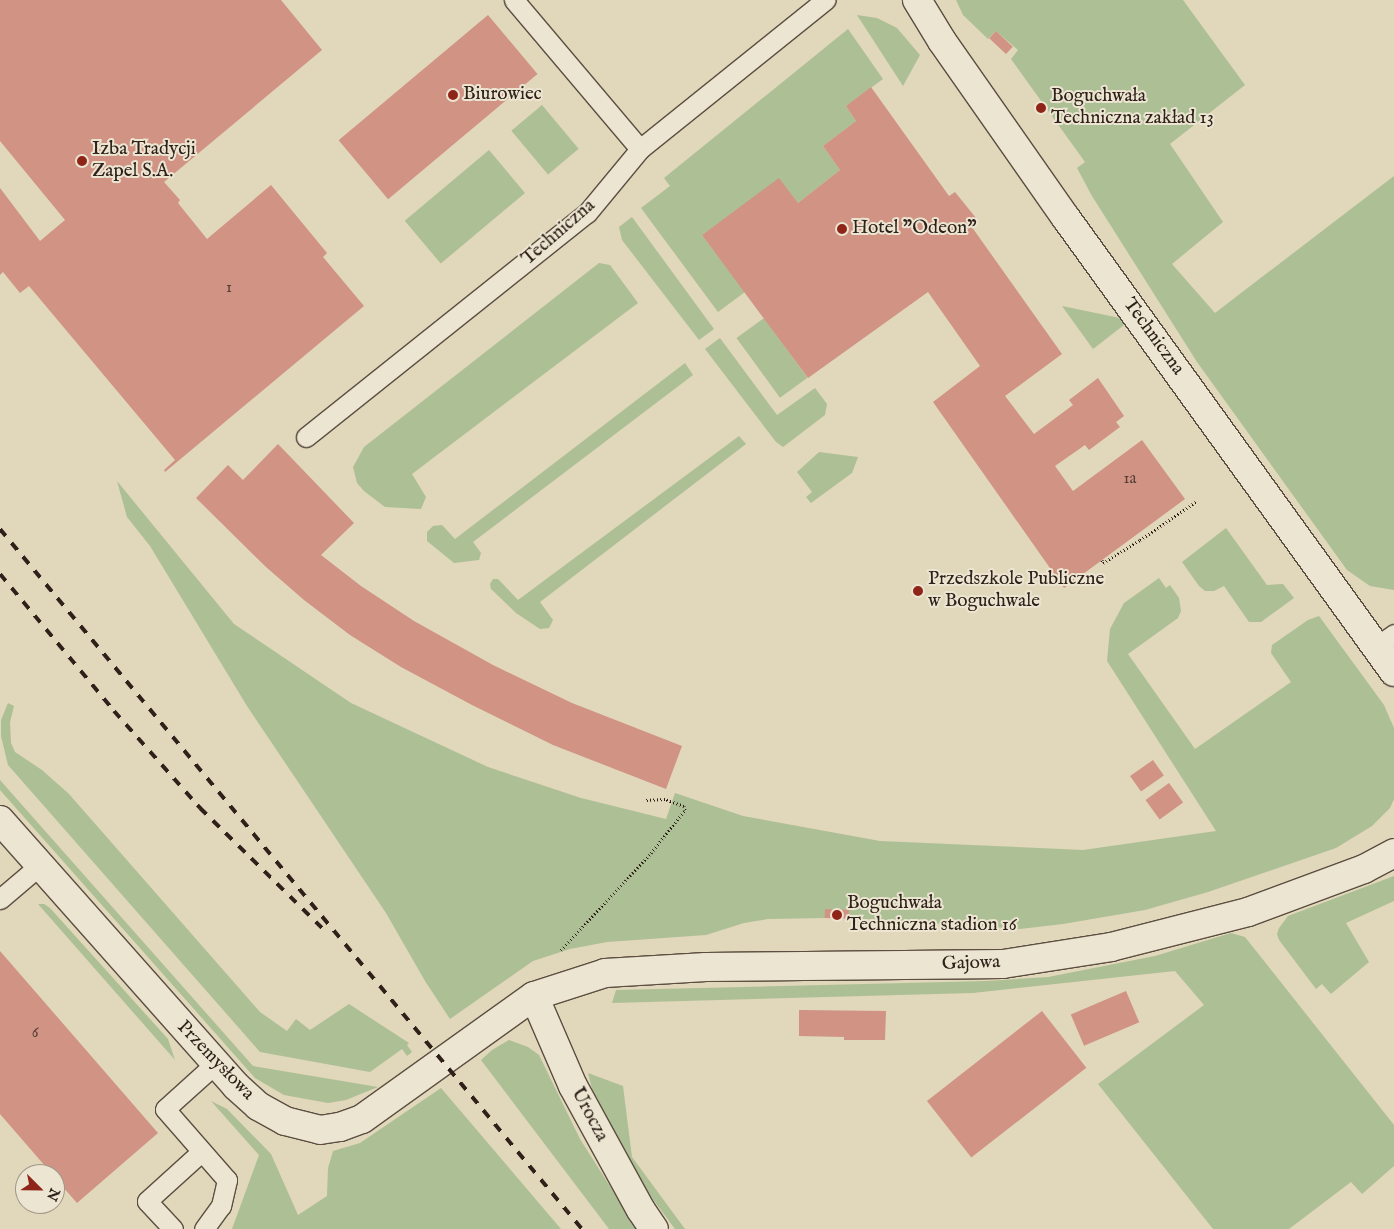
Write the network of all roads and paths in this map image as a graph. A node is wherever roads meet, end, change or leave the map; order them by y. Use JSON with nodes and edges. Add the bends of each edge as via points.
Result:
{"nodes":[{"id":1,"x":514,"y":0,"type":"edge"},
{"id":2,"x":824,"y":0,"type":"edge"},
{"id":3,"x":917,"y":0,"type":"edge"},
{"id":4,"x":640,"y":149,"type":"junction"},
{"id":5,"x":306,"y":437,"type":"dead end"},
{"id":6,"x":1197,"y":501,"type":"dead end"},
{"id":7,"x":1102,"y":560,"type":"dead end"},
{"id":8,"x":1386,"y":640,"type":"edge"},
{"id":9,"x":1394,"y":672,"type":"edge"},
{"id":10,"x":645,"y":800,"type":"dead end"},
{"id":11,"x":0,"y":820,"type":"edge"},
{"id":12,"x":1394,"y":853,"type":"edge"},
{"id":13,"x":40,"y":865,"type":"junction"},
{"id":14,"x":0,"y":899,"type":"edge"},
{"id":15,"x":561,"y":951,"type":"dead end"},
{"id":16,"x":534,"y":996,"type":"junction"},
{"id":17,"x":215,"y":1064,"type":"junction"},
{"id":18,"x":201,"y":1152,"type":"junction"},
{"id":19,"x":173,"y":1229,"type":"edge"},
{"id":20,"x":204,"y":1229,"type":"edge"},
{"id":21,"x":654,"y":1229,"type":"edge"}],
"edges":[{"from":1,"to":4,"type":"lane"},
{"from":2,"to":4,"type":"lane","name":"Techniczna"},
{"from":3,"to":8,"type":"street","name":"Techniczna","via":[[1066,218]]},
{"from":4,"to":5,"type":"lane","name":"Techniczna","via":[[587,213]]},
{"from":6,"to":7,"type":"path","via":[[1103,563]]},
{"from":8,"to":9,"type":"street","name":"Techniczna"},
{"from":10,"to":15,"type":"path","via":[[665,799],[684,806],[684,810],[651,853]]},
{"from":11,"to":13,"type":"street","name":"Przemysłowa"},
{"from":12,"to":16,"type":"street","name":"Gajowa","via":[[1364,869],[1248,912],[1111,947],[1003,964],[706,967],[605,973]]},
{"from":13,"to":14,"type":"lane"},
{"from":13,"to":17,"type":"street","name":"Przemysłowa"},
{"from":16,"to":17,"type":"street","name":"Przemysłowa","via":[[362,1119],[340,1127],[320,1130],[285,1121],[258,1106]]},
{"from":16,"to":21,"type":"street","name":"Urocza","via":[[573,1086]]},
{"from":17,"to":18,"type":"lane","via":[[165,1109]]},
{"from":18,"to":19,"type":"lane","via":[[147,1201]]},
{"from":18,"to":20,"type":"lane","via":[[227,1180],[221,1206]]}]}
